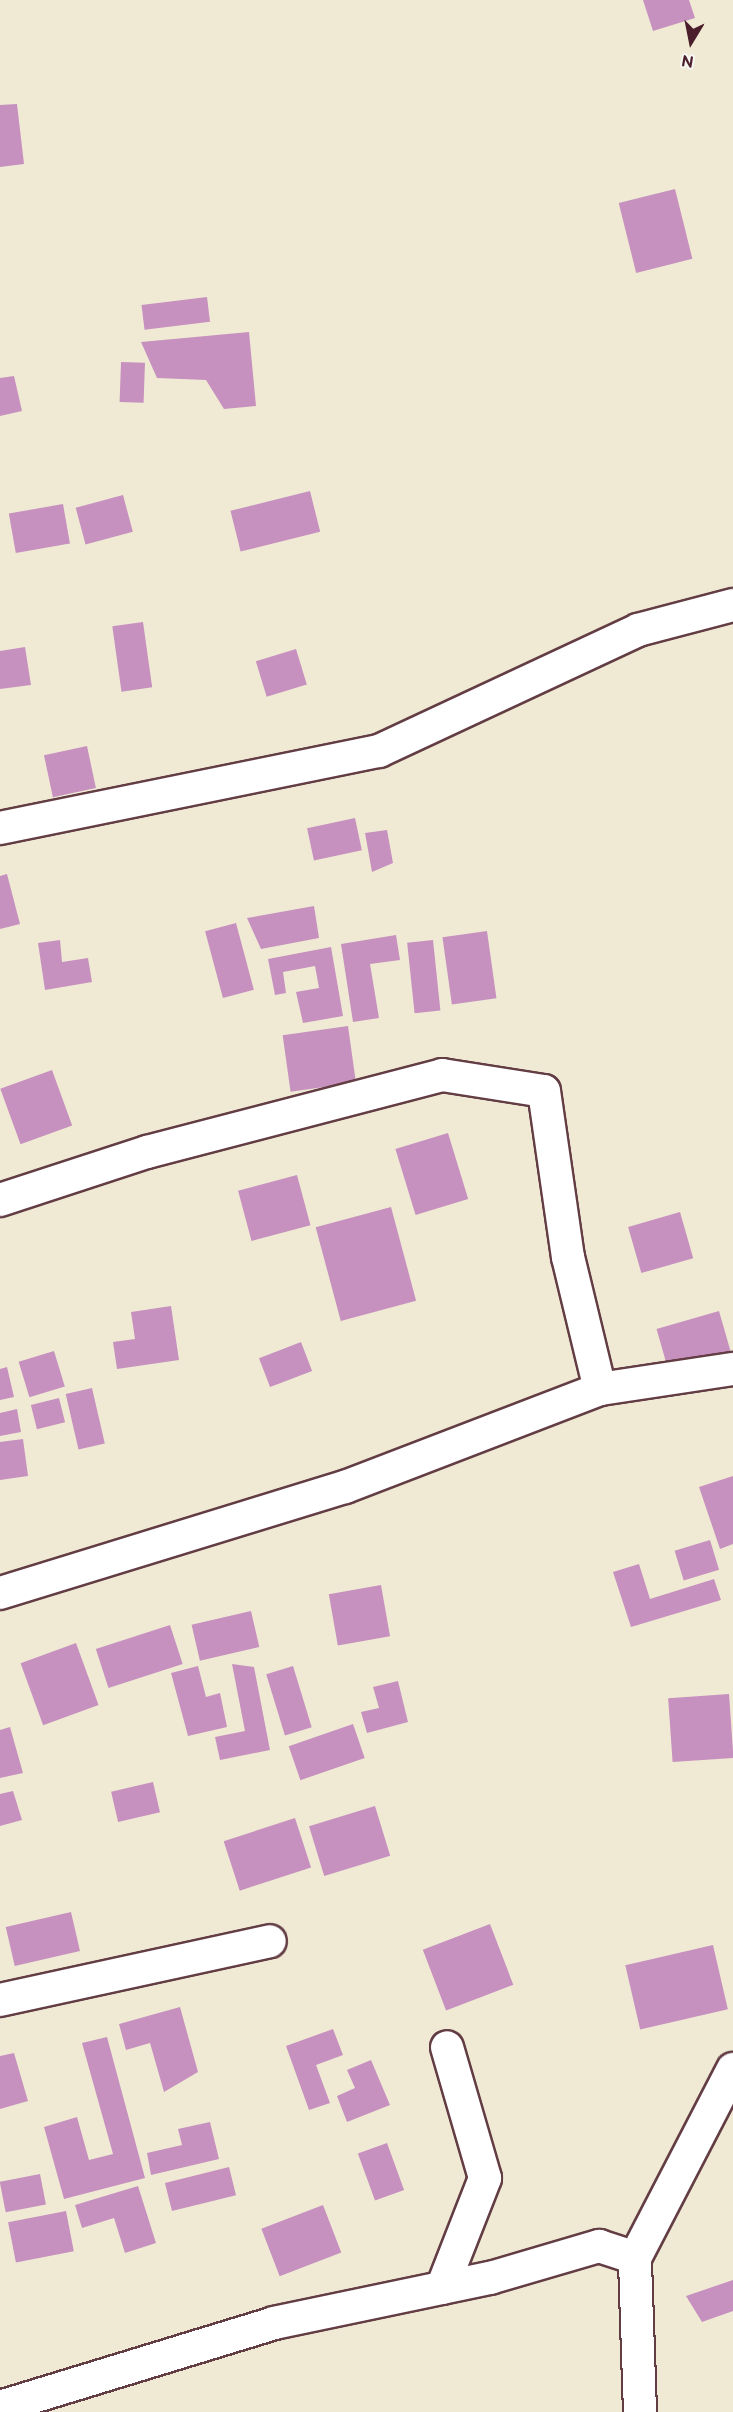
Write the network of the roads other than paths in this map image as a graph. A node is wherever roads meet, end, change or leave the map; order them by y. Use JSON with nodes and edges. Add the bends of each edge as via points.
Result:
{"nodes":[{"id":1,"x":733,"y":605,"type":"edge"},
{"id":2,"x":0,"y":828,"type":"edge"},
{"id":3,"x":0,"y":1200,"type":"edge"},
{"id":4,"x":733,"y":1369,"type":"edge"},
{"id":5,"x":600,"y":1389,"type":"junction"},
{"id":6,"x":0,"y":1593,"type":"edge"},
{"id":7,"x":270,"y":1941,"type":"dead end"},
{"id":8,"x":0,"y":2000,"type":"edge"},
{"id":9,"x":447,"y":2047,"type":"dead end"},
{"id":10,"x":733,"y":2069,"type":"edge"},
{"id":11,"x":635,"y":2258,"type":"junction"},
{"id":12,"x":441,"y":2288,"type":"junction"},
{"id":13,"x":0,"y":2407,"type":"edge"},
{"id":14,"x":640,"y":2412,"type":"edge"}],
"edges":[{"from":1,"to":2,"type":"street","via":[[638,630],[379,751]]},
{"from":3,"to":5,"type":"street","via":[[147,1152],[442,1075],[544,1091],[568,1257]]},
{"from":4,"to":5,"type":"street"},
{"from":5,"to":6,"type":"street","via":[[345,1487]]},
{"from":7,"to":8,"type":"street"},
{"from":9,"to":12,"type":"street","via":[[485,2178]]},
{"from":10,"to":11,"type":"street"},
{"from":11,"to":12,"type":"street","via":[[599,2246]]},
{"from":11,"to":14,"type":"street"},
{"from":12,"to":13,"type":"street","via":[[274,2323]]}]}
